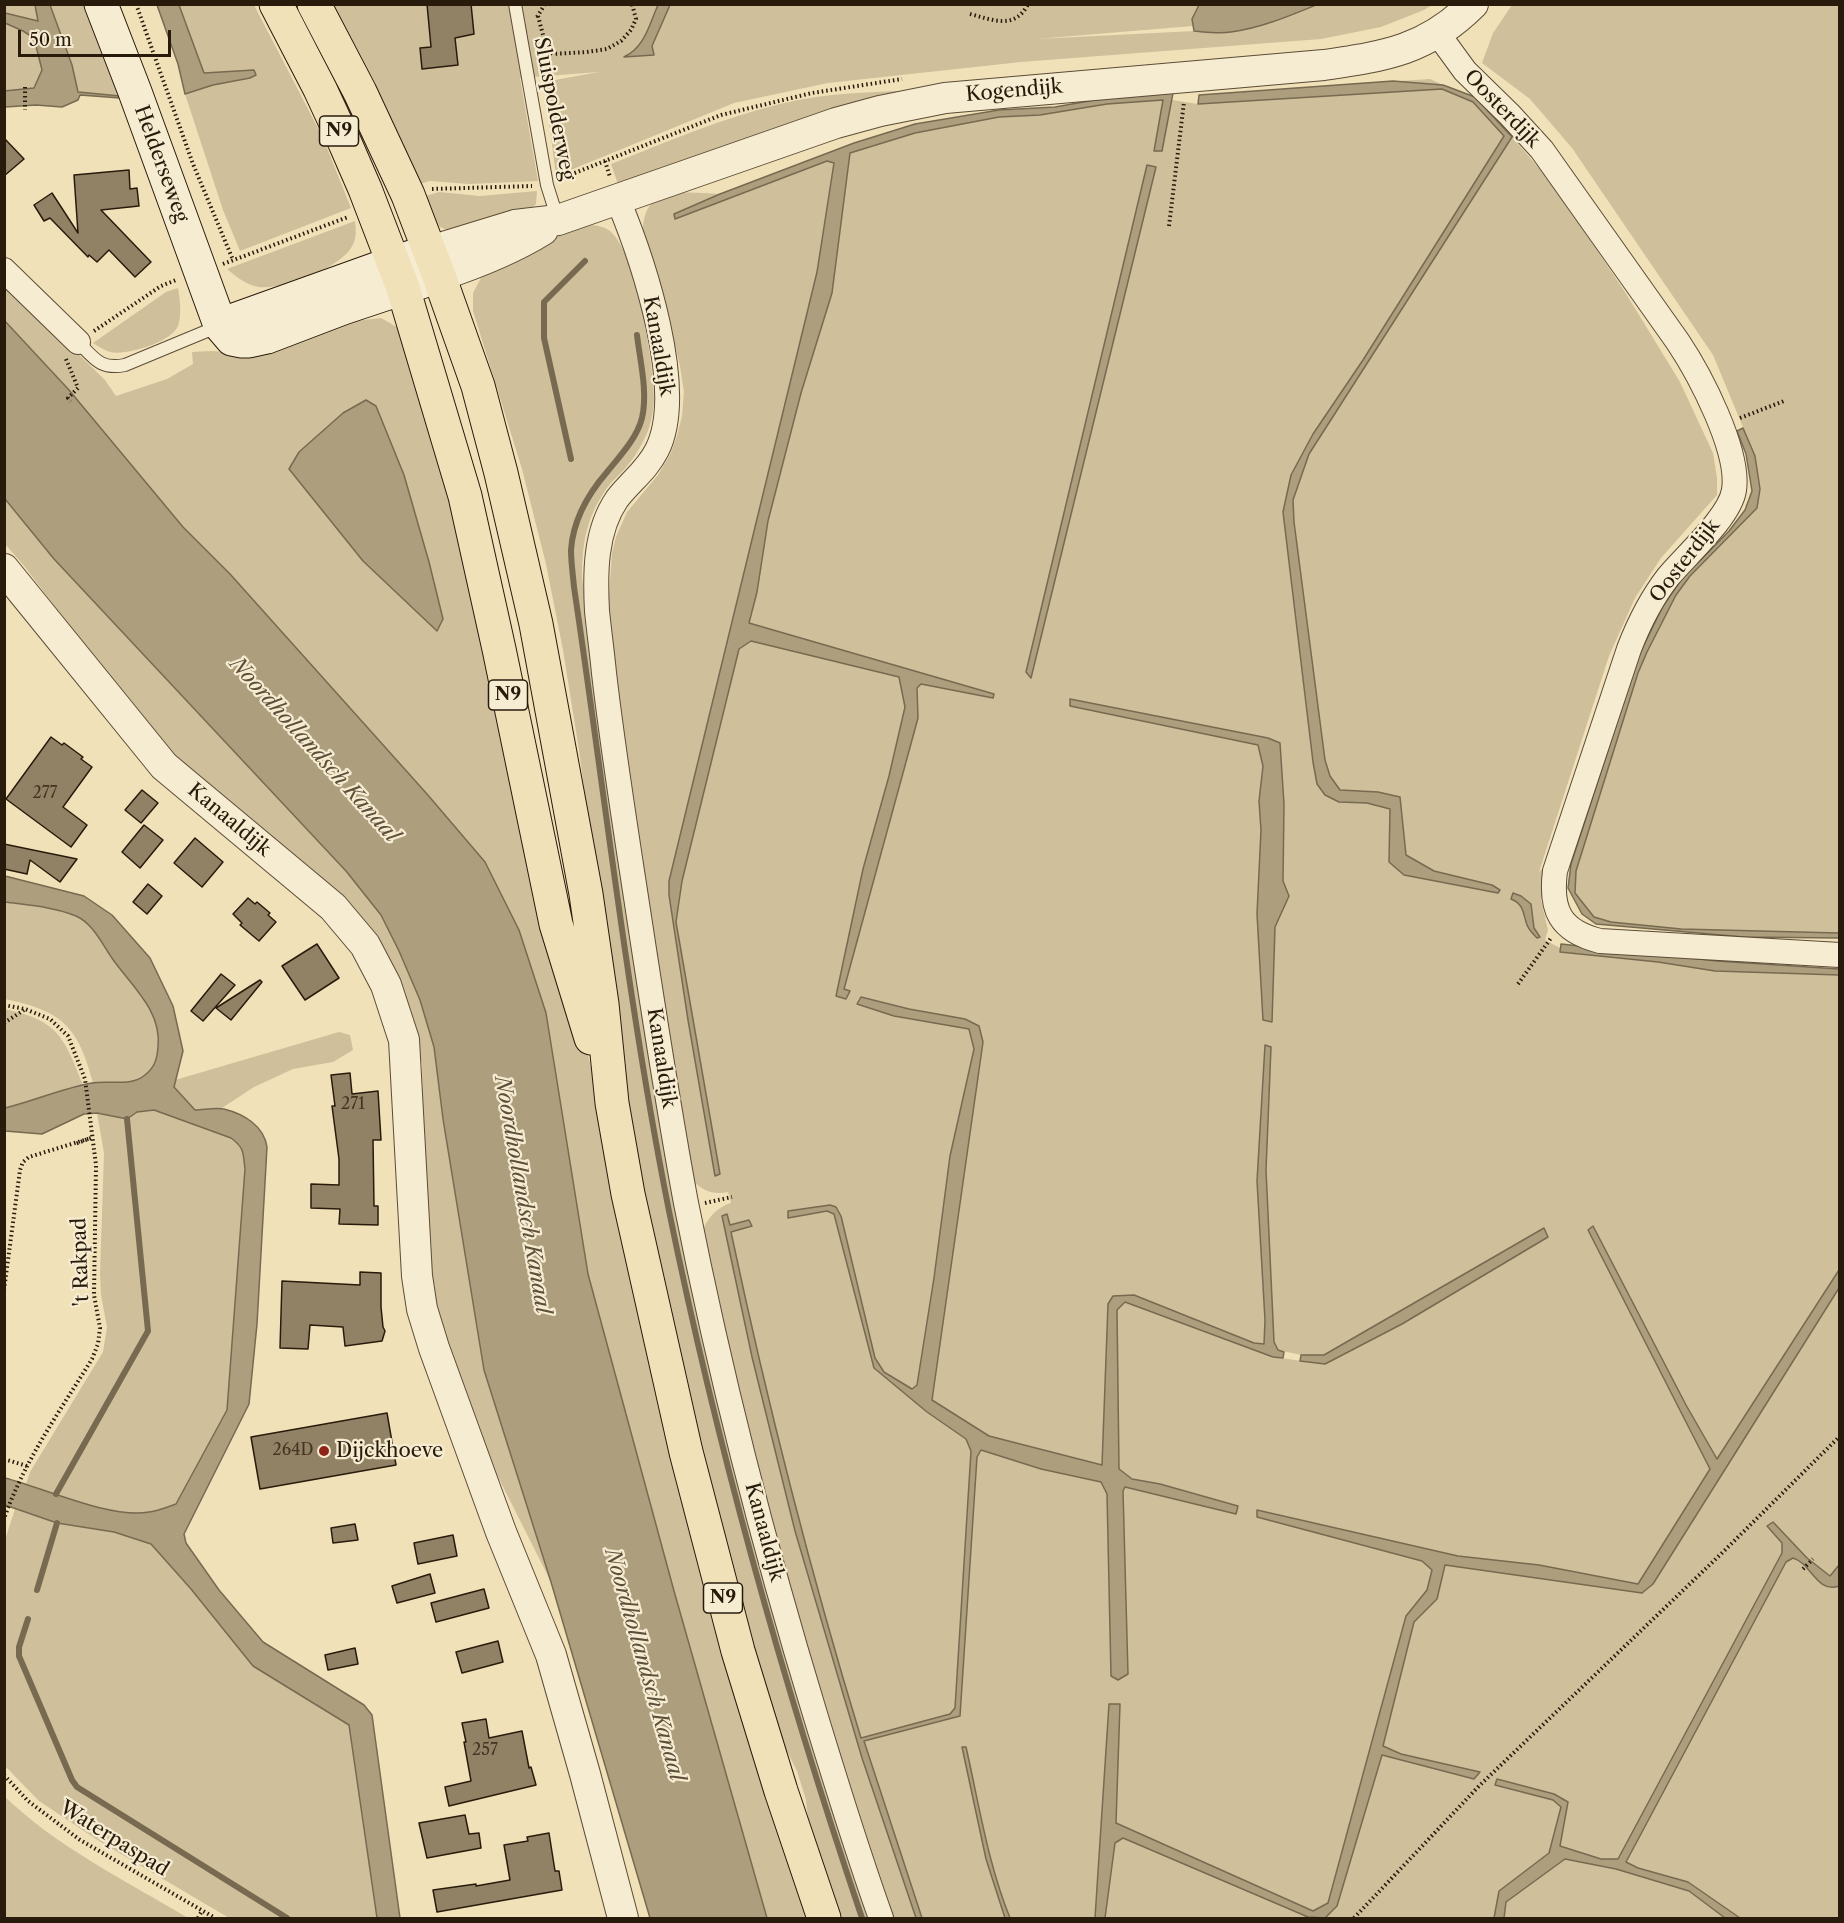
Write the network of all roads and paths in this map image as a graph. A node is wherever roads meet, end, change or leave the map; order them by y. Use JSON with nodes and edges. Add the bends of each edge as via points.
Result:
{"nodes":[{"id":1,"x":100,"y":4,"type":"edge"},
{"id":2,"x":136,"y":4,"type":"edge"},
{"id":3,"x":276,"y":4,"type":"edge"},
{"id":4,"x":314,"y":4,"type":"edge"},
{"id":5,"x":515,"y":4,"type":"edge"},
{"id":6,"x":632,"y":4,"type":"edge"},
{"id":7,"x":1028,"y":4,"type":"edge"},
{"id":8,"x":1473,"y":4,"type":"edge"},
{"id":9,"x":970,"y":14,"type":"dead end"},
{"id":10,"x":538,"y":16,"type":"dead end"},
{"id":11,"x":1438,"y":34,"type":"junction"},
{"id":12,"x":1186,"y":76,"type":"junction"},
{"id":13,"x":25,"y":87,"type":"dead end"},
{"id":14,"x":25,"y":110,"type":"dead end"},
{"id":15,"x":547,"y":185,"type":"junction"},
{"id":16,"x":408,"y":195,"type":"junction"},
{"id":17,"x":618,"y":200,"type":"junction"},
{"id":18,"x":373,"y":209,"type":"junction"},
{"id":19,"x":558,"y":220,"type":"junction"},
{"id":20,"x":1169,"y":226,"type":"dead end"},
{"id":21,"x":233,"y":260,"type":"junction"},
{"id":22,"x":435,"y":263,"type":"junction"},
{"id":23,"x":4,"y":270,"type":"edge"},
{"id":24,"x":200,"y":272,"type":"junction"},
{"id":25,"x":398,"y":275,"type":"junction"},
{"id":26,"x":220,"y":325,"type":"junction"},
{"id":27,"x":78,"y":342,"type":"junction"},
{"id":28,"x":74,"y":393,"type":"dead end"},
{"id":29,"x":68,"y":397,"type":"dead end"},
{"id":30,"x":1784,"y":400,"type":"dead end"},
{"id":31,"x":1721,"y":426,"type":"junction"},
{"id":32,"x":4,"y":569,"type":"edge"},
{"id":33,"x":1563,"y":922,"type":"junction"},
{"id":34,"x":1839,"y":956,"type":"edge"},
{"id":35,"x":1518,"y":984,"type":"dead end"},
{"id":36,"x":4,"y":1005,"type":"edge"},
{"id":37,"x":25,"y":1009,"type":"junction"},
{"id":38,"x":4,"y":1023,"type":"edge"},
{"id":39,"x":612,"y":1103,"type":"junction"},
{"id":40,"x":92,"y":1138,"type":"junction"},
{"id":41,"x":4,"y":1290,"type":"edge"},
{"id":42,"x":1839,"y":1436,"type":"edge"},
{"id":43,"x":4,"y":1459,"type":"edge"},
{"id":44,"x":27,"y":1466,"type":"junction"},
{"id":45,"x":4,"y":1519,"type":"edge"},
{"id":46,"x":1813,"y":1559,"type":"dead end"},
{"id":47,"x":1803,"y":1569,"type":"dead end"},
{"id":48,"x":4,"y":1775,"type":"edge"},
{"id":49,"x":202,"y":1911,"type":"junction"},
{"id":50,"x":198,"y":1918,"type":"edge"},
{"id":51,"x":215,"y":1918,"type":"edge"},
{"id":52,"x":623,"y":1918,"type":"edge"},
{"id":53,"x":824,"y":1918,"type":"edge"},
{"id":54,"x":881,"y":1918,"type":"edge"},
{"id":55,"x":1354,"y":1918,"type":"edge"}],
"edges":[{"from":1,"to":24,"type":"main road","name":"Helderseweg"},
{"from":2,"to":21,"type":"path"},
{"from":3,"to":18,"type":"main road","number":"N9","via":[[320,89]]},
{"from":4,"to":16,"type":"main road","number":"N9"},
{"from":5,"to":15,"type":"lane","name":"Sluispolderweg"},
{"from":6,"to":10,"type":"path","via":[[636,18],[621,41],[607,49],[587,52],[553,54],[547,50]]},
{"from":7,"to":9,"type":"path","via":[[1017,19],[1009,21]]},
{"from":8,"to":11,"type":"street","name":"Kogendijk"},
{"from":11,"to":12,"type":"street","name":"Kogendijk","via":[[1407,49],[1366,59]]},
{"from":11,"to":31,"type":"street","name":"Oosterdijk","via":[[1465,71],[1534,141],[1567,183],[1686,354]]},
{"from":12,"to":17,"type":"street","name":"Kogendijk","via":[[945,98],[880,111]]},
{"from":12,"to":20,"type":"path"},
{"from":13,"to":14,"type":"path"},
{"from":15,"to":16,"type":"path","via":[[437,187]]},
{"from":15,"to":19,"type":"lane","name":"Sluispolderweg"},
{"from":16,"to":22,"type":"main road","number":"N9"},
{"from":17,"to":19,"type":"street","name":"Kogendijk"},
{"from":17,"to":54,"type":"street","name":"Kanaaldijk","via":[[651,298],[669,401],[666,426],[657,450],[616,501],[598,544],[597,609],[610,728],[687,1207],[724,1376],[791,1636]]},
{"from":18,"to":21,"type":"path"},
{"from":18,"to":25,"type":"main road","number":"N9"},
{"from":19,"to":22,"type":"street","via":[[522,243],[462,268]]},
{"from":21,"to":24,"type":"path"},
{"from":22,"to":25,"type":"main road"},
{"from":22,"to":39,"type":"main road","number":"N9","via":[[478,386],[536,624],[586,894]]},
{"from":23,"to":27,"type":"street"},
{"from":24,"to":26,"type":"main road","name":"Helderseweg"},
{"from":24,"to":27,"type":"path","via":[[161,286]]},
{"from":25,"to":26,"type":"main road","via":[[352,304],[267,337],[232,339]]},
{"from":25,"to":39,"type":"main road","number":"N9","via":[[465,496],[555,924]]},
{"from":26,"to":27,"type":"lane","via":[[125,365],[106,366]]},
{"from":28,"to":29,"type":"path"},
{"from":30,"to":31,"type":"path"},
{"from":31,"to":33,"type":"street","name":"Oosterdijk","via":[[1733,461],[1734,491],[1720,517],[1653,598],[1629,649],[1555,871],[1554,902]]},
{"from":32,"to":52,"type":"street","name":"Kanaaldijk","via":[[164,766],[333,907],[365,945],[386,985],[404,1040],[422,1309],[501,1532],[551,1655]]},
{"from":33,"to":34,"type":"street","via":[[1588,938],[1614,943]]},
{"from":33,"to":35,"type":"path"},
{"from":36,"to":37,"type":"path","name":"'t Rakpad"},
{"from":37,"to":38,"type":"path"},
{"from":37,"to":40,"type":"path","name":"'t Rakpad","via":[[50,1019],[69,1036],[84,1078]]},
{"from":39,"to":53,"type":"main road","number":"N9","via":[[651,1300],[707,1536],[744,1672]]},
{"from":40,"to":41,"type":"path","via":[[23,1162]]},
{"from":40,"to":44,"type":"path","name":"'t Rakpad","via":[[96,1165],[94,1295],[100,1328],[98,1344]]},
{"from":42,"to":55,"type":"path","via":[[1479,1786]]},
{"from":43,"to":44,"type":"path"},
{"from":44,"to":45,"type":"path","name":"'t Rakpad"},
{"from":46,"to":47,"type":"path"},
{"from":48,"to":49,"type":"path","name":"Waterpaspad","via":[[28,1801],[80,1840]]},
{"from":49,"to":50,"type":"path"},
{"from":49,"to":51,"type":"path","name":"Waterpaspad"}]}
